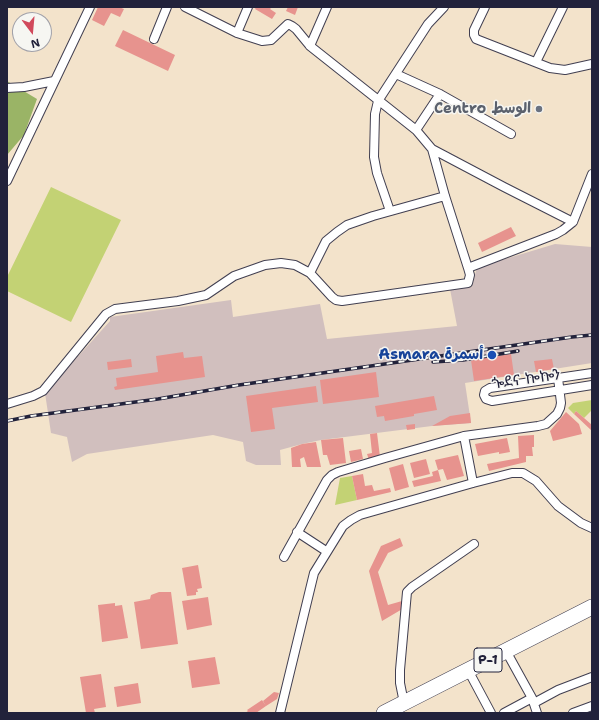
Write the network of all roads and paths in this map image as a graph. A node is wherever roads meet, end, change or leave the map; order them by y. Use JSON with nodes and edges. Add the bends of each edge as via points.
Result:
{"nodes":[{"id":1,"x":90,"y":7,"type":"edge"},
{"id":2,"x":167,"y":7,"type":"edge"},
{"id":3,"x":185,"y":7,"type":"edge"},
{"id":4,"x":248,"y":7,"type":"edge"},
{"id":5,"x":327,"y":7,"type":"edge"},
{"id":6,"x":444,"y":7,"type":"edge"},
{"id":7,"x":485,"y":7,"type":"edge"},
{"id":8,"x":563,"y":7,"type":"edge"},
{"id":9,"x":237,"y":33,"type":"junction"},
{"id":10,"x":154,"y":39,"type":"dead end"},
{"id":11,"x":310,"y":46,"type":"junction"},
{"id":12,"x":536,"y":62,"type":"junction"},
{"id":13,"x":592,"y":64,"type":"edge"},
{"id":14,"x":396,"y":74,"type":"junction"},
{"id":15,"x":54,"y":81,"type":"junction"},
{"id":16,"x":7,"y":88,"type":"edge"},
{"id":17,"x":440,"y":94,"type":"junction"},
{"id":18,"x":378,"y":101,"type":"junction"},
{"id":19,"x":416,"y":130,"type":"junction"},
{"id":20,"x":511,"y":134,"type":"dead end"},
{"id":21,"x":432,"y":148,"type":"junction"},
{"id":22,"x":592,"y":174,"type":"edge"},
{"id":23,"x":7,"y":181,"type":"edge"},
{"id":24,"x":445,"y":196,"type":"junction"},
{"id":25,"x":390,"y":211,"type":"junction"},
{"id":26,"x":572,"y":222,"type":"junction"},
{"id":27,"x":468,"y":268,"type":"junction"},
{"id":28,"x":310,"y":273,"type":"junction"},
{"id":29,"x":592,"y":373,"type":"edge"},
{"id":30,"x":558,"y":378,"type":"junction"},
{"id":31,"x":592,"y":385,"type":"edge"},
{"id":32,"x":560,"y":390,"type":"junction"},
{"id":33,"x":7,"y":404,"type":"edge"},
{"id":34,"x":464,"y":436,"type":"junction"},
{"id":35,"x":473,"y":483,"type":"junction"},
{"id":36,"x":592,"y":528,"type":"edge"},
{"id":37,"x":297,"y":532,"type":"junction"},
{"id":38,"x":474,"y":544,"type":"dead end"},
{"id":39,"x":326,"y":551,"type":"junction"},
{"id":40,"x":284,"y":557,"type":"dead end"},
{"id":41,"x":592,"y":607,"type":"edge"},
{"id":42,"x":506,"y":651,"type":"junction"},
{"id":43,"x":468,"y":670,"type":"junction"},
{"id":44,"x":592,"y":676,"type":"edge"},
{"id":45,"x":533,"y":701,"type":"junction"},
{"id":46,"x":404,"y":703,"type":"junction"},
{"id":47,"x":592,"y":706,"type":"edge"},
{"id":48,"x":280,"y":713,"type":"edge"},
{"id":49,"x":384,"y":713,"type":"edge"},
{"id":50,"x":491,"y":713,"type":"edge"},
{"id":51,"x":504,"y":713,"type":"edge"},
{"id":52,"x":538,"y":713,"type":"edge"},
{"id":53,"x":573,"y":713,"type":"edge"}],
"edges":[{"from":1,"to":15,"type":"street"},
{"from":2,"to":10,"type":"street"},
{"from":3,"to":9,"type":"street"},
{"from":4,"to":9,"type":"street"},
{"from":5,"to":11,"type":"street"},
{"from":6,"to":14,"type":"street","via":[[428,24]]},
{"from":7,"to":12,"type":"street","via":[[474,30],[476,39]]},
{"from":8,"to":12,"type":"street"},
{"from":9,"to":11,"type":"street","via":[[266,41],[271,40],[288,24],[296,29]]},
{"from":11,"to":18,"type":"street"},
{"from":12,"to":13,"type":"street","via":[[550,68],[565,70]]},
{"from":14,"to":17,"type":"street"},
{"from":14,"to":18,"type":"street"},
{"from":15,"to":16,"type":"street"},
{"from":15,"to":23,"type":"street"},
{"from":17,"to":19,"type":"street"},
{"from":17,"to":20,"type":"street"},
{"from":18,"to":19,"type":"street"},
{"from":18,"to":25,"type":"street","via":[[375,114],[374,157]]},
{"from":19,"to":21,"type":"street"},
{"from":21,"to":24,"type":"street"},
{"from":21,"to":26,"type":"street"},
{"from":22,"to":26,"type":"street"},
{"from":24,"to":25,"type":"street"},
{"from":24,"to":27,"type":"street"},
{"from":25,"to":28,"type":"street","via":[[347,225],[337,232],[326,242]]},
{"from":26,"to":27,"type":"street","via":[[556,234]]},
{"from":27,"to":28,"type":"street","via":[[468,283],[342,302],[332,297]]},
{"from":28,"to":33,"type":"street","via":[[295,265],[265,265],[234,276],[206,295],[116,309],[106,314],[43,391]]},
{"from":29,"to":30,"type":"street","name":"ጐደና ኰኰን"},
{"from":30,"to":32,"type":"street"},
{"from":30,"to":32,"type":"street","name":"ጐደና ኰኰን","via":[[490,388],[484,395],[492,401]]},
{"from":31,"to":32,"type":"street","name":"ጐደና ኰኰን"},
{"from":32,"to":34,"type":"street","via":[[560,408],[546,424]]},
{"from":34,"to":35,"type":"street"},
{"from":34,"to":37,"type":"street","via":[[332,475]]},
{"from":35,"to":36,"type":"street","via":[[512,473],[523,473],[536,481],[558,506]]},
{"from":35,"to":39,"type":"street","via":[[360,515],[342,526]]},
{"from":37,"to":39,"type":"street"},
{"from":37,"to":40,"type":"street"},
{"from":38,"to":46,"type":"street","via":[[408,592],[400,670]]},
{"from":39,"to":48,"type":"street","via":[[314,573]]},
{"from":41,"to":42,"type":"highway","number":"P-1"},
{"from":42,"to":43,"type":"highway","number":"P-1"},
{"from":42,"to":45,"type":"street"},
{"from":43,"to":46,"type":"highway","number":"P-1"},
{"from":43,"to":50,"type":"street"},
{"from":44,"to":45,"type":"street"},
{"from":45,"to":51,"type":"street"},
{"from":45,"to":52,"type":"street"},
{"from":46,"to":49,"type":"highway","number":"P-1"},
{"from":47,"to":53,"type":"street"}]}
